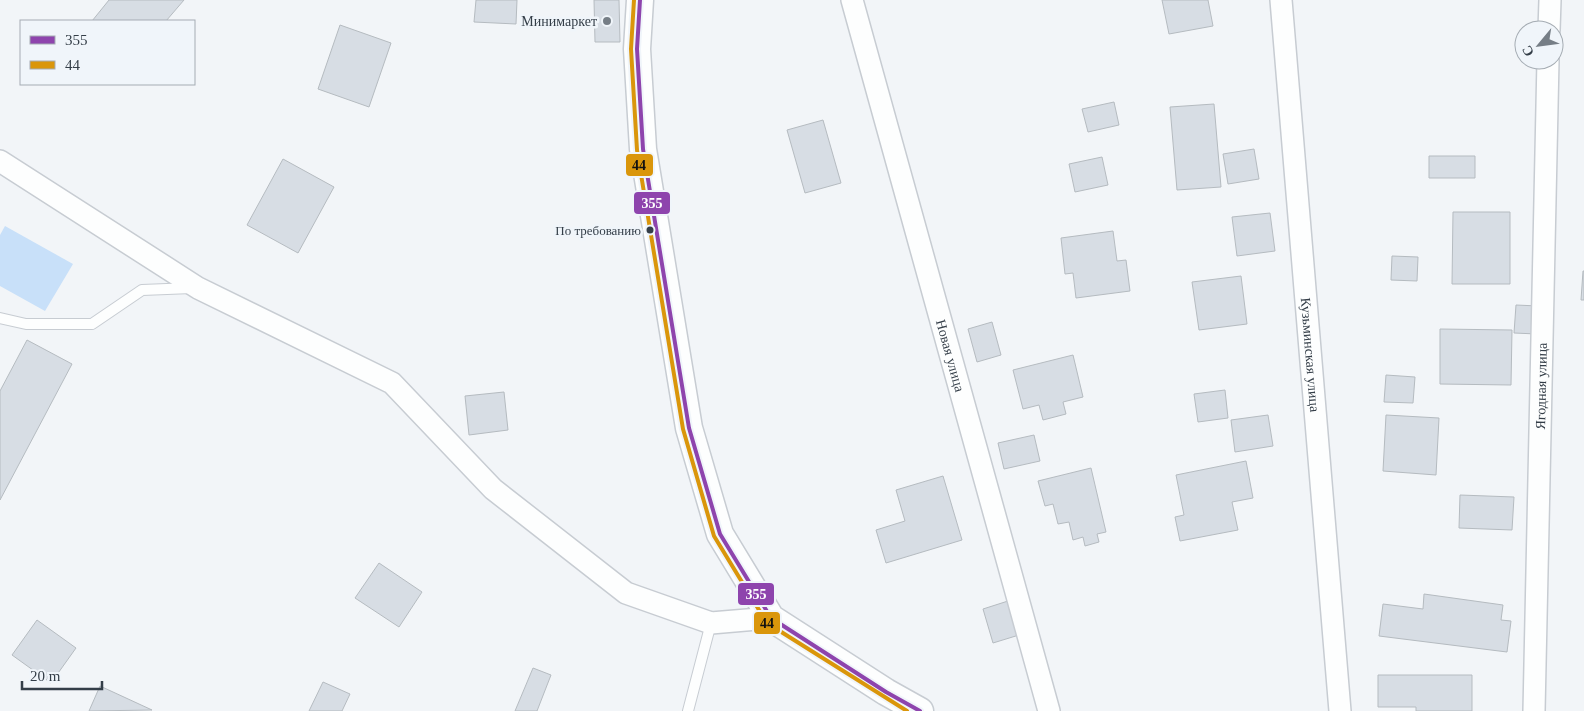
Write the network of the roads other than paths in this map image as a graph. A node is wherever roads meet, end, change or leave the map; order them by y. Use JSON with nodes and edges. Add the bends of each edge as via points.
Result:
{"nodes":[{"id":1,"x":640,"y":0,"type":"edge"},
{"id":2,"x":852,"y":0,"type":"edge"},
{"id":3,"x":1281,"y":0,"type":"edge"},
{"id":4,"x":1550,"y":0,"type":"edge"},
{"id":5,"x":1549,"y":20,"type":"edge"},
{"id":6,"x":1548,"y":70,"type":"edge"},
{"id":7,"x":0,"y":160,"type":"edge"},
{"id":8,"x":198,"y":288,"type":"junction"},
{"id":9,"x":0,"y":318,"type":"edge"},
{"id":10,"x":771,"y":618,"type":"junction"},
{"id":11,"x":711,"y":623,"type":"junction"},
{"id":12,"x":688,"y":711,"type":"edge"},
{"id":13,"x":920,"y":711,"type":"edge"},
{"id":14,"x":1049,"y":711,"type":"edge"},
{"id":15,"x":1340,"y":711,"type":"edge"},
{"id":16,"x":1534,"y":711,"type":"edge"}],
"edges":[{"from":1,"to":10,"type":"street","via":[[636,48],[643,149],[689,428],[720,534]]},
{"from":2,"to":14,"type":"street","name":"Новая улица"},
{"from":3,"to":15,"type":"street","name":"Кузьминская улица"},
{"from":4,"to":5,"type":"street"},
{"from":6,"to":16,"type":"street","name":"Ягодная улица"},
{"from":7,"to":8,"type":"street"},
{"from":8,"to":9,"type":"lane","via":[[142,290],[92,324],[26,324]]},
{"from":8,"to":11,"type":"street","via":[[392,383],[493,490],[626,594]]},
{"from":10,"to":11,"type":"street"},
{"from":10,"to":13,"type":"street"},
{"from":11,"to":12,"type":"lane"}]}
